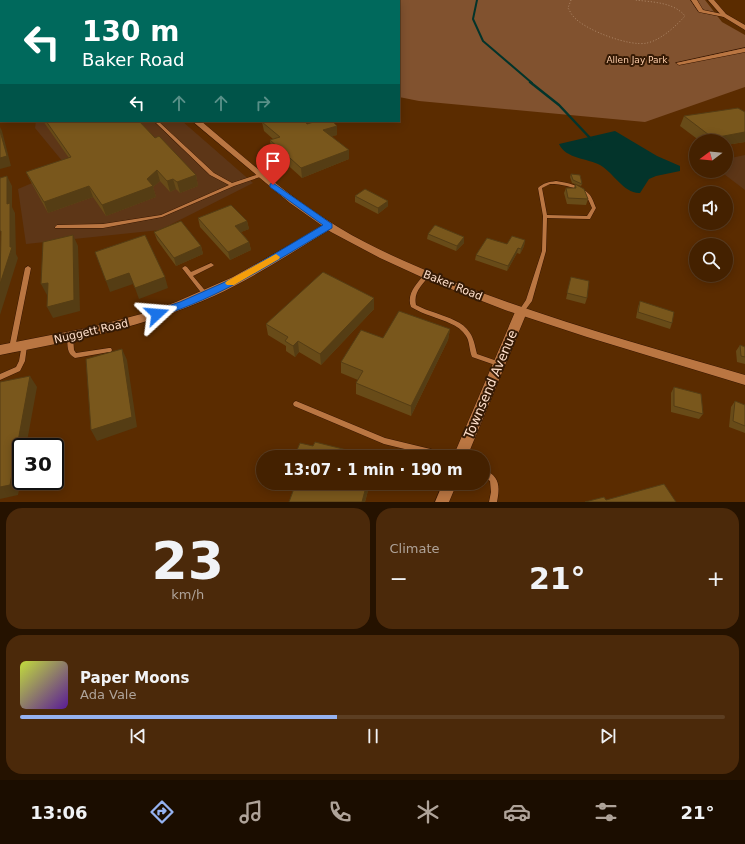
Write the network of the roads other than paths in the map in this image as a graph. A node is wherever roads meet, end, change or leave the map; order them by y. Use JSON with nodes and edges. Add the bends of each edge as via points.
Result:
{"nodes":[{"id":1,"x":694,"y":0,"type":"edge"},
{"id":2,"x":711,"y":0,"type":"edge"},
{"id":3,"x":724,"y":15,"type":"junction"},
{"id":4,"x":745,"y":28,"type":"edge"},
{"id":5,"x":745,"y":50,"type":"edge"},
{"id":6,"x":678,"y":64,"type":"dead end"},
{"id":7,"x":157,"y":122,"type":"edge"},
{"id":8,"x":197,"y":122,"type":"edge"},
{"id":9,"x":261,"y":175,"type":"junction"},
{"id":10,"x":232,"y":186,"type":"junction"},
{"id":11,"x":545,"y":216,"type":"junction"},
{"id":12,"x":329,"y":226,"type":"junction"},
{"id":13,"x":57,"y":227,"type":"dead end"},
{"id":14,"x":211,"y":264,"type":"dead end"},
{"id":15,"x":28,"y":268,"type":"dead end"},
{"id":16,"x":185,"y":268,"type":"dead end"},
{"id":17,"x":190,"y":274,"type":"junction"},
{"id":18,"x":427,"y":275,"type":"junction"},
{"id":19,"x":205,"y":294,"type":"junction"},
{"id":20,"x":521,"y":312,"type":"junction"},
{"id":21,"x":70,"y":337,"type":"junction"},
{"id":22,"x":24,"y":346,"type":"junction"},
{"id":23,"x":12,"y":348,"type":"junction"},
{"id":24,"x":0,"y":350,"type":"edge"},
{"id":25,"x":109,"y":350,"type":"dead end"},
{"id":26,"x":498,"y":364,"type":"junction"},
{"id":27,"x":0,"y":377,"type":"edge"},
{"id":28,"x":745,"y":380,"type":"edge"},
{"id":29,"x":296,"y":404,"type":"dead end"},
{"id":30,"x":428,"y":450,"type":"edge"},
{"id":31,"x":461,"y":450,"type":"edge"},
{"id":32,"x":490,"y":477,"type":"edge"},
{"id":33,"x":447,"y":490,"type":"edge"},
{"id":34,"x":442,"y":502,"type":"edge"},
{"id":35,"x":493,"y":502,"type":"edge"}],
"edges":[{"from":1,"to":3,"type":"street","via":[[701,11]]},
{"from":2,"to":3,"type":"street"},
{"from":3,"to":4,"type":"street"},
{"from":5,"to":6,"type":"street"},
{"from":7,"to":10,"type":"lane","via":[[212,174]]},
{"from":8,"to":9,"type":"street","name":"Baker Road"},
{"from":9,"to":10,"type":"lane"},
{"from":9,"to":12,"type":"street","name":"Baker Road"},
{"from":10,"to":13,"type":"lane","via":[[162,216],[103,226]]},
{"from":11,"to":11,"type":"lane","via":[[588,218],[594,208],[587,194],[580,190],[564,184],[542,185],[540,188]]},
{"from":11,"to":20,"type":"lane","via":[[544,251],[529,301]]},
{"from":12,"to":18,"type":"street","name":"Baker Road","via":[[356,242]]},
{"from":12,"to":19,"type":"street","name":"Nuggett Road","via":[[237,280]]},
{"from":14,"to":17,"type":"lane"},
{"from":15,"to":23,"type":"lane"},
{"from":16,"to":17,"type":"lane"},
{"from":17,"to":19,"type":"lane"},
{"from":18,"to":20,"type":"street","name":"Baker Road"},
{"from":18,"to":26,"type":"lane","via":[[413,294],[413,306],[460,325],[472,339],[474,355]]},
{"from":19,"to":21,"type":"street","name":"Nuggett Road","via":[[143,318]]},
{"from":20,"to":26,"type":"street","name":"Townsend Avenue"},
{"from":20,"to":28,"type":"street","name":"Baker Road"},
{"from":21,"to":22,"type":"street","name":"Nuggett Road"},
{"from":21,"to":25,"type":"lane","via":[[71,351],[75,356]]},
{"from":22,"to":23,"type":"street","name":"Nuggett Road"},
{"from":22,"to":27,"type":"lane","via":[[18,370]]},
{"from":23,"to":24,"type":"street","name":"Nuggett Road"},
{"from":26,"to":31,"type":"street","name":"Townsend Avenue"},
{"from":29,"to":30,"type":"lane","via":[[384,440]]},
{"from":32,"to":35,"type":"lane","via":[[493,479],[495,492]]},
{"from":33,"to":34,"type":"street"}]}
